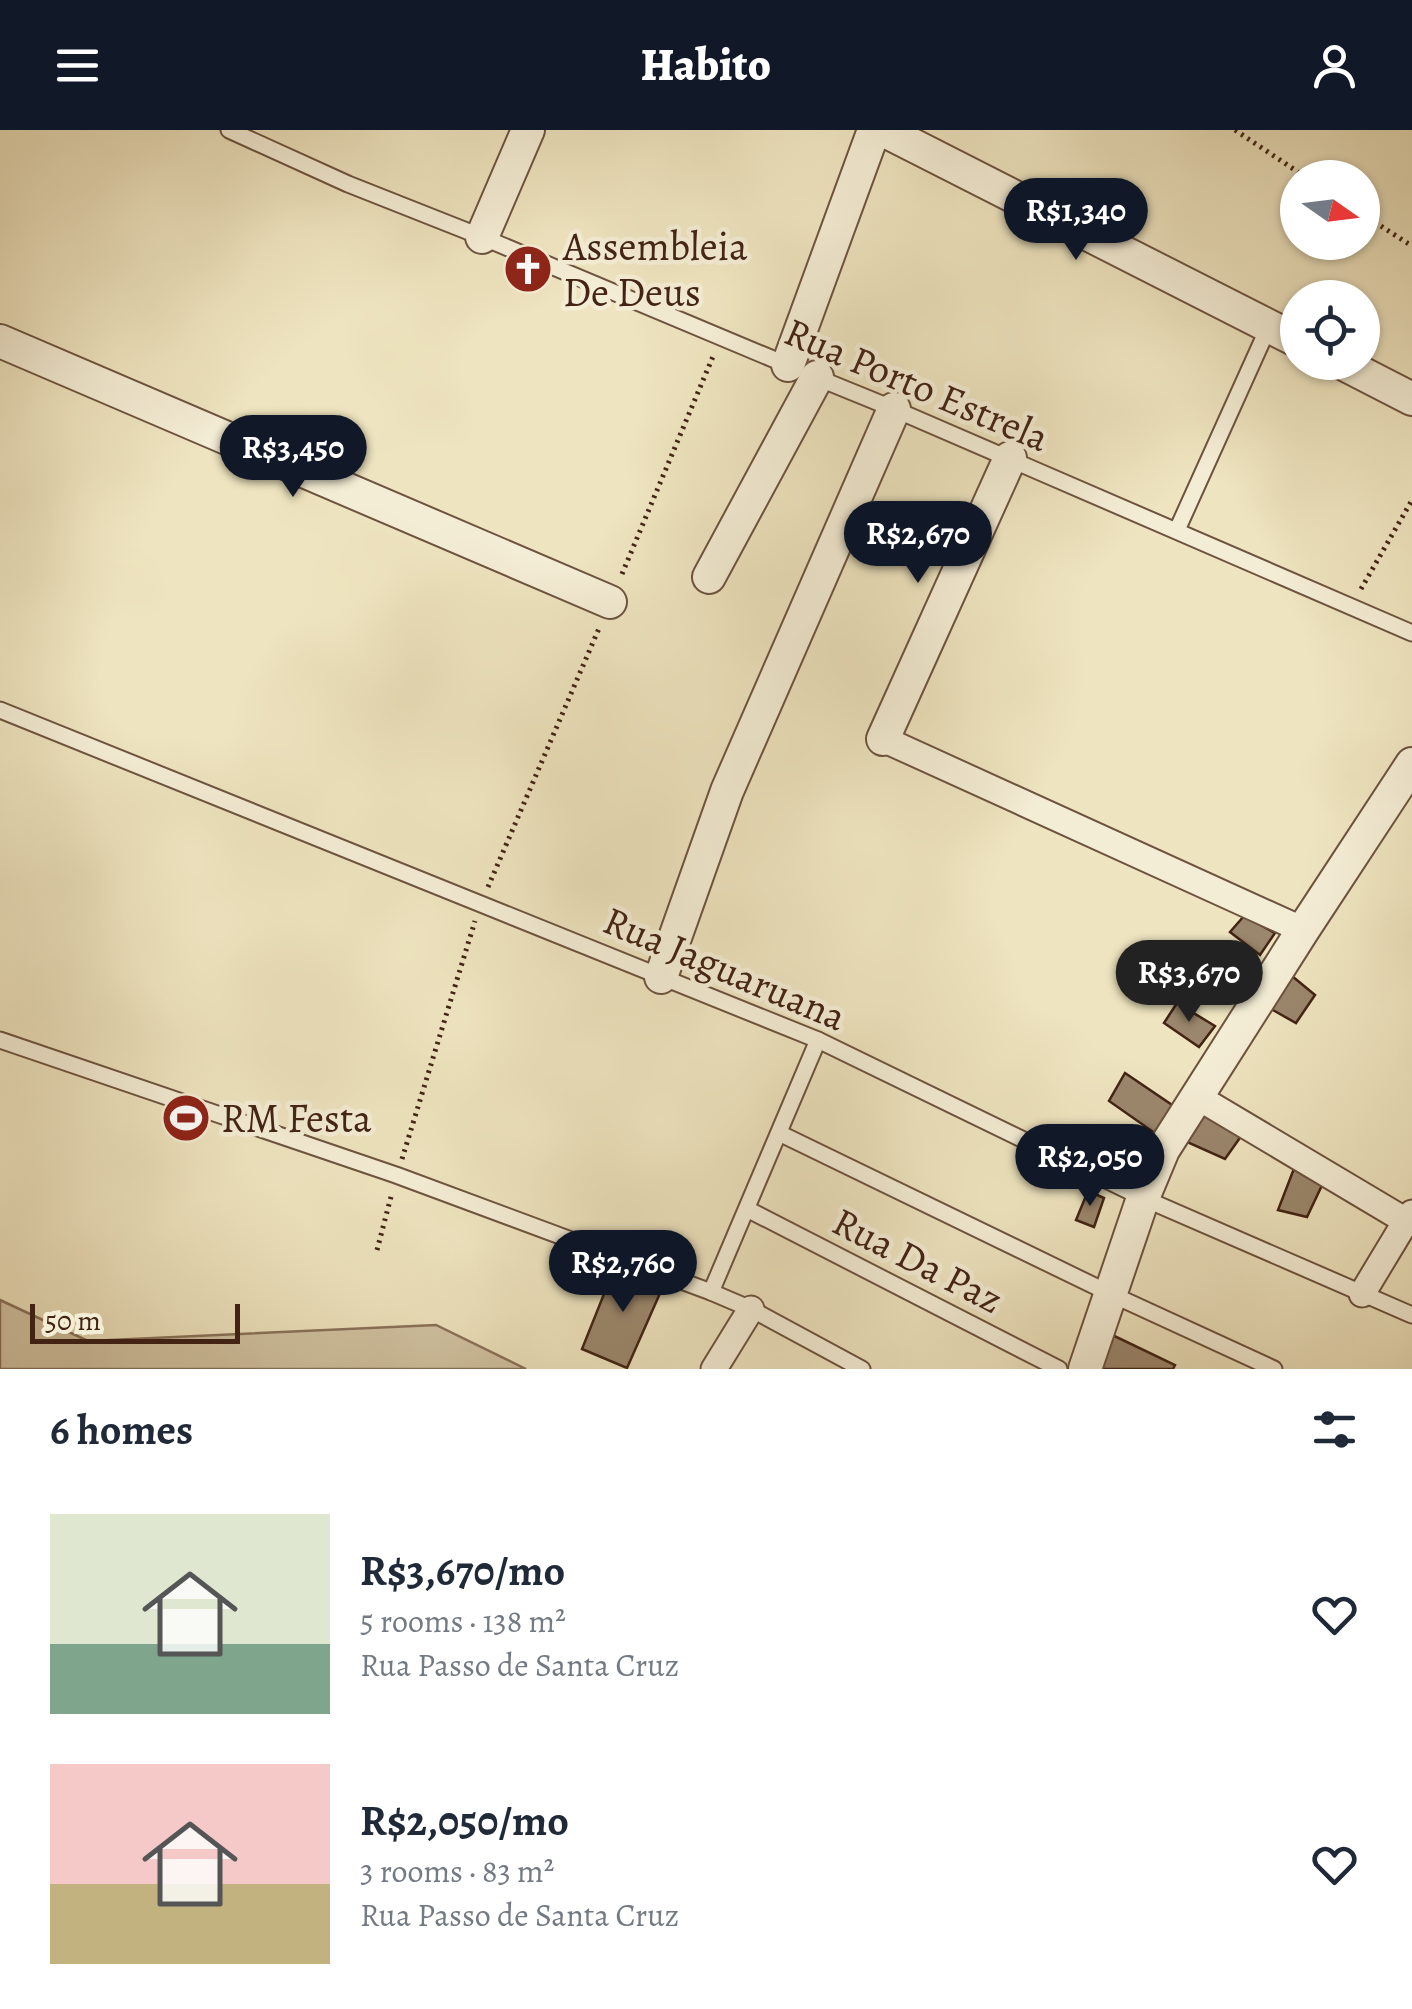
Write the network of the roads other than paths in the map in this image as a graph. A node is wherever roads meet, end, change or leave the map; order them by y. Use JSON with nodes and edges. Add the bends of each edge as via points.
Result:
{"nodes":[{"id":1,"x":229,"y":130,"type":"edge"},
{"id":2,"x":528,"y":130,"type":"edge"},
{"id":3,"x":874,"y":130,"type":"edge"},
{"id":4,"x":883,"y":130,"type":"edge"},
{"id":5,"x":482,"y":237,"type":"junction"},
{"id":6,"x":1280,"y":332,"type":"edge"},
{"id":7,"x":1280,"y":340,"type":"edge"},
{"id":8,"x":0,"y":341,"type":"edge"},
{"id":9,"x":802,"y":372,"type":"junction"},
{"id":10,"x":1375,"y":380,"type":"edge"},
{"id":11,"x":1412,"y":399,"type":"edge"},
{"id":12,"x":894,"y":408,"type":"junction"},
{"id":13,"x":1010,"y":458,"type":"junction"},
{"id":14,"x":1177,"y":530,"type":"junction"},
{"id":15,"x":709,"y":577,"type":"dead end"},
{"id":16,"x":610,"y":602,"type":"road end"},
{"id":17,"x":1412,"y":633,"type":"edge"},
{"id":18,"x":0,"y":710,"type":"edge"},
{"id":19,"x":883,"y":739,"type":"joint"},
{"id":20,"x":1412,"y":764,"type":"edge"},
{"id":21,"x":1303,"y":930,"type":"junction"},
{"id":22,"x":662,"y":976,"type":"junction"},
{"id":23,"x":0,"y":1040,"type":"edge"},
{"id":24,"x":818,"y":1040,"type":"junction"},
{"id":25,"x":1196,"y":1096,"type":"junction"},
{"id":26,"x":779,"y":1133,"type":"junction"},
{"id":27,"x":1142,"y":1198,"type":"junction"},
{"id":28,"x":747,"y":1209,"type":"junction"},
{"id":29,"x":1409,"y":1217,"type":"edge"},
{"id":30,"x":712,"y":1292,"type":"junction"},
{"id":31,"x":1111,"y":1294,"type":"junction"},
{"id":32,"x":1362,"y":1294,"type":"junction"},
{"id":33,"x":751,"y":1309,"type":"junction"},
{"id":34,"x":1412,"y":1315,"type":"edge"},
{"id":35,"x":714,"y":1369,"type":"edge"},
{"id":36,"x":862,"y":1369,"type":"edge"},
{"id":37,"x":1059,"y":1369,"type":"edge"},
{"id":38,"x":1085,"y":1369,"type":"edge"},
{"id":39,"x":1274,"y":1369,"type":"edge"}],
"edges":[{"from":1,"to":5,"type":"lane","name":"Rua Porto Estrela"},
{"from":2,"to":5,"type":"street"},
{"from":3,"to":9,"type":"street"},
{"from":4,"to":6,"type":"street"},
{"from":5,"to":9,"type":"lane","name":"Rua Porto Estrela"},
{"from":7,"to":14,"type":"lane"},
{"from":8,"to":16,"type":"street"},
{"from":9,"to":12,"type":"lane","name":"Rua Porto Estrela"},
{"from":9,"to":15,"type":"street"},
{"from":10,"to":11,"type":"street"},
{"from":12,"to":13,"type":"lane","name":"Rua Porto Estrela"},
{"from":12,"to":22,"type":"street","via":[[727,792]]},
{"from":13,"to":14,"type":"lane","name":"Rua Porto Estrela"},
{"from":13,"to":19,"type":"street"},
{"from":14,"to":17,"type":"lane","name":"Rua Porto Estrela"},
{"from":18,"to":22,"type":"lane","name":"Rua Jaguaruana"},
{"from":19,"to":21,"type":"street"},
{"from":20,"to":21,"type":"street"},
{"from":21,"to":25,"type":"street"},
{"from":22,"to":24,"type":"lane","name":"Rua Jaguaruana"},
{"from":23,"to":30,"type":"lane"},
{"from":24,"to":26,"type":"lane"},
{"from":24,"to":27,"type":"lane","name":"Rua Jaguaruana"},
{"from":25,"to":27,"type":"street"},
{"from":25,"to":29,"type":"street"},
{"from":26,"to":28,"type":"lane"},
{"from":26,"to":31,"type":"lane"},
{"from":27,"to":31,"type":"street"},
{"from":27,"to":32,"type":"lane","name":"Rua Jaguaruana"},
{"from":28,"to":30,"type":"lane"},
{"from":28,"to":37,"type":"lane","name":"Rua Da Paz"},
{"from":29,"to":32,"type":"street"},
{"from":30,"to":33,"type":"lane"},
{"from":31,"to":38,"type":"street"},
{"from":31,"to":39,"type":"lane"},
{"from":32,"to":34,"type":"lane","name":"Rua Jaguaruana"},
{"from":33,"to":35,"type":"street"},
{"from":33,"to":36,"type":"lane"}]}
